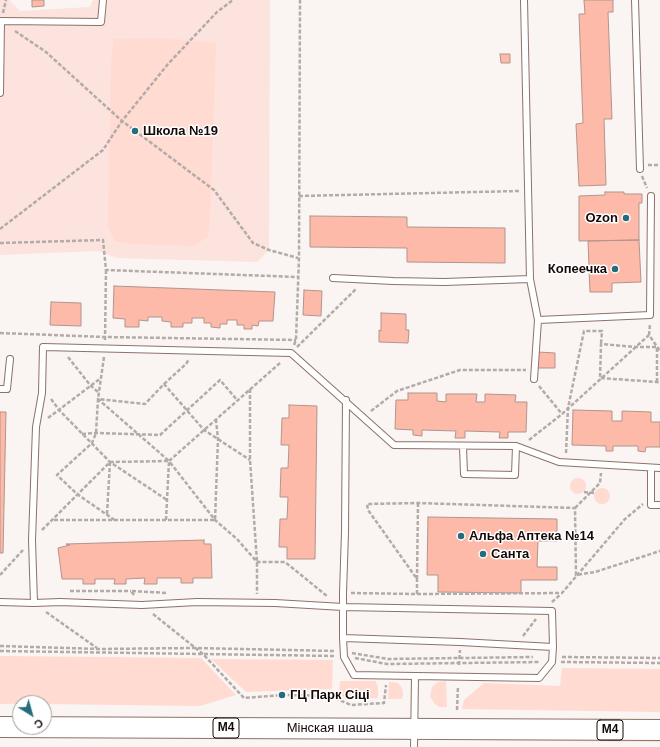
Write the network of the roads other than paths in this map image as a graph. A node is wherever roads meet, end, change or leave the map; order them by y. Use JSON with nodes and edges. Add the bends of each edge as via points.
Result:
{"nodes":[{"id":1,"x":103,"y":0,"type":"edge"},
{"id":2,"x":524,"y":0,"type":"edge"},
{"id":3,"x":635,"y":0,"type":"edge"},
{"id":4,"x":1,"y":21,"type":"edge"},
{"id":5,"x":0,"y":93,"type":"edge"},
{"id":6,"x":640,"y":169,"type":"road end"},
{"id":7,"x":651,"y":196,"type":"road end"},
{"id":8,"x":333,"y":278,"type":"dead end"},
{"id":9,"x":530,"y":279,"type":"junction"},
{"id":10,"x":538,"y":320,"type":"junction"},
{"id":11,"x":10,"y":359,"type":"dead end"},
{"id":12,"x":534,"y":379,"type":"road end"},
{"id":13,"x":0,"y":389,"type":"edge"},
{"id":14,"x":346,"y":400,"type":"junction"},
{"id":15,"x":463,"y":446,"type":"junction"},
{"id":16,"x":516,"y":446,"type":"junction"},
{"id":17,"x":651,"y":468,"type":"junction"},
{"id":18,"x":660,"y":468,"type":"edge"},
{"id":19,"x":660,"y":505,"type":"edge"},
{"id":20,"x":0,"y":602,"type":"edge"},
{"id":21,"x":34,"y":603,"type":"junction"},
{"id":22,"x":343,"y":607,"type":"junction"},
{"id":23,"x":343,"y":638,"type":"junction"},
{"id":24,"x":553,"y":647,"type":"junction"},
{"id":25,"x":415,"y":676,"type":"junction"},
{"id":26,"x":0,"y":727,"type":"edge"},
{"id":27,"x":660,"y":730,"type":"edge"},
{"id":28,"x":414,"y":738,"type":"edge"}],
"edges":[{"from":1,"to":4,"type":"lane","via":[[101,22]]},
{"from":2,"to":9,"type":"lane"},
{"from":3,"to":6,"type":"lane"},
{"from":4,"to":5,"type":"lane"},
{"from":7,"to":10,"type":"lane","via":[[650,315]]},
{"from":8,"to":9,"type":"lane","via":[[444,282]]},
{"from":9,"to":10,"type":"lane"},
{"from":10,"to":12,"type":"lane"},
{"from":11,"to":13,"type":"lane","via":[[7,389]]},
{"from":14,"to":15,"type":"lane","via":[[394,445]]},
{"from":14,"to":21,"type":"lane","via":[[292,353],[43,347],[42,385],[36,427],[32,540]]},
{"from":14,"to":22,"type":"lane"},
{"from":15,"to":16,"type":"lane"},
{"from":15,"to":16,"type":"lane","via":[[464,474],[515,475]]},
{"from":16,"to":17,"type":"lane","via":[[559,462]]},
{"from":17,"to":18,"type":"lane"},
{"from":17,"to":19,"type":"lane","via":[[651,505]]},
{"from":20,"to":21,"type":"lane"},
{"from":21,"to":22,"type":"lane","via":[[142,605],[275,602]]},
{"from":22,"to":23,"type":"lane"},
{"from":22,"to":24,"type":"lane","via":[[552,611]]},
{"from":23,"to":24,"type":"lane"},
{"from":23,"to":25,"type":"lane","via":[[344,654],[354,675]]},
{"from":24,"to":25,"type":"lane","via":[[552,659],[539,678]]},
{"from":25,"to":28,"type":"lane"},
{"from":26,"to":28,"type":"main road","name":"Мінская шаша","number":"М4"},
{"from":27,"to":28,"type":"main road","name":"Мінская шаша","number":"М4"}]}
